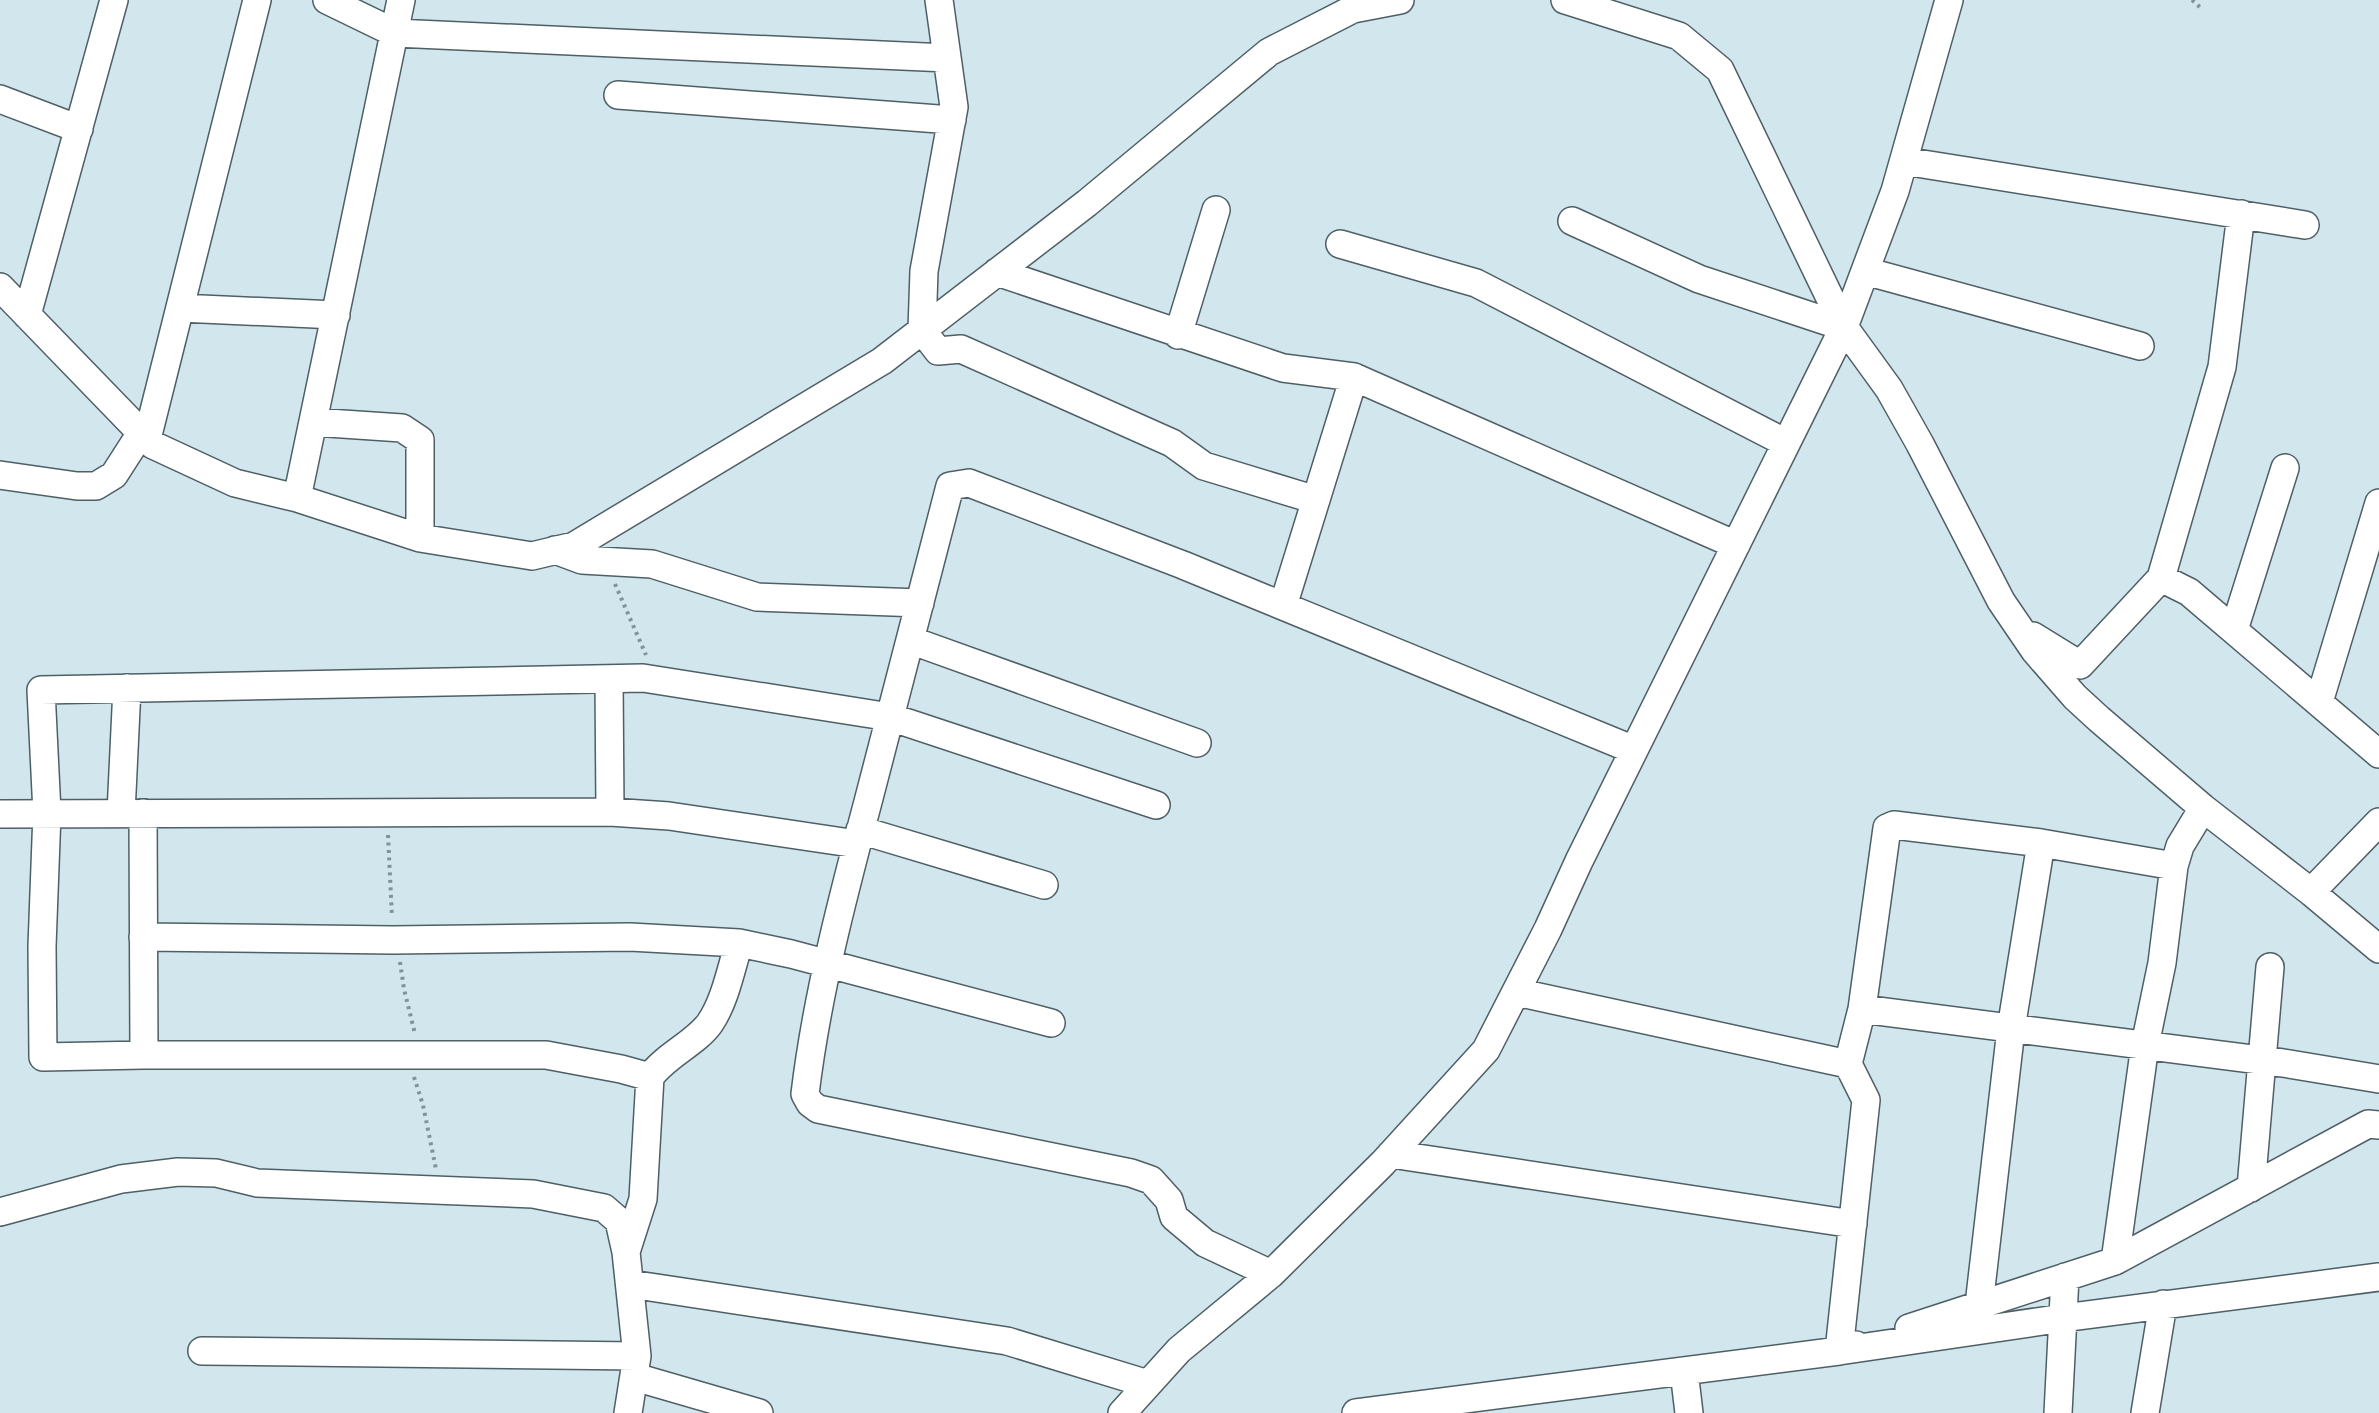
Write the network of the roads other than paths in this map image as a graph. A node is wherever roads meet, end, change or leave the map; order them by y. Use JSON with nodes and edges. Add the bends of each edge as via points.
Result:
{"nodes":[{"id":1,"x":114,"y":0,"type":"edge"},
{"id":2,"x":257,"y":0,"type":"edge"},
{"id":3,"x":327,"y":0,"type":"edge"},
{"id":4,"x":401,"y":0,"type":"edge"},
{"id":5,"x":939,"y":0,"type":"edge"},
{"id":6,"x":1400,"y":0,"type":"edge"},
{"id":7,"x":1565,"y":0,"type":"edge"},
{"id":8,"x":1949,"y":0,"type":"edge"},
{"id":9,"x":395,"y":33,"type":"junction"},
{"id":10,"x":947,"y":58,"type":"junction"},
{"id":11,"x":618,"y":95,"type":"dead end"},
{"id":12,"x":0,"y":99,"type":"edge"},
{"id":13,"x":952,"y":120,"type":"junction"},
{"id":14,"x":79,"y":129,"type":"junction"},
{"id":15,"x":1904,"y":161,"type":"junction"},
{"id":16,"x":1216,"y":210,"type":"dead end"},
{"id":17,"x":2241,"y":214,"type":"junction"},
{"id":18,"x":1572,"y":221,"type":"dead end"},
{"id":19,"x":2305,"y":225,"type":"dead end"},
{"id":20,"x":1340,"y":244,"type":"dead end"},
{"id":21,"x":1865,"y":271,"type":"junction"},
{"id":22,"x":998,"y":272,"type":"junction"},
{"id":23,"x":3,"y":300,"type":"edge"},
{"id":24,"x":180,"y":308,"type":"junction"},
{"id":25,"x":27,"y":315,"type":"junction"},
{"id":26,"x":336,"y":315,"type":"junction"},
{"id":27,"x":1844,"y":327,"type":"junction"},
{"id":28,"x":1178,"y":335,"type":"junction"},
{"id":29,"x":930,"y":341,"type":"junction"},
{"id":30,"x":2140,"y":346,"type":"dead end"},
{"id":31,"x":1354,"y":377,"type":"junction"},
{"id":32,"x":313,"y":422,"type":"junction"},
{"id":33,"x":144,"y":436,"type":"junction"},
{"id":34,"x":1786,"y":443,"type":"junction"},
{"id":35,"x":2285,"y":468,"type":"dead end"},
{"id":36,"x":0,"y":475,"type":"edge"},
{"id":37,"x":297,"y":498,"type":"junction"},
{"id":38,"x":1316,"y":500,"type":"junction"},
{"id":39,"x":2379,"y":503,"type":"edge"},
{"id":40,"x":420,"y":538,"type":"junction"},
{"id":41,"x":1736,"y":545,"type":"junction"},
{"id":42,"x":555,"y":550,"type":"junction"},
{"id":43,"x":2161,"y":578,"type":"junction"},
{"id":44,"x":920,"y":603,"type":"junction"},
{"id":45,"x":1283,"y":606,"type":"junction"},
{"id":46,"x":2019,"y":627,"type":"junction"},
{"id":47,"x":2234,"y":630,"type":"junction"},
{"id":48,"x":910,"y":639,"type":"junction"},
{"id":49,"x":609,"y":679,"type":"junction"},
{"id":50,"x":127,"y":688,"type":"junction"},
{"id":51,"x":2319,"y":702,"type":"junction"},
{"id":52,"x":890,"y":717,"type":"junction"},
{"id":53,"x":1197,"y":743,"type":"dead end"},
{"id":54,"x":1634,"y":750,"type":"junction"},
{"id":55,"x":2379,"y":754,"type":"edge"},
{"id":56,"x":1156,"y":805,"type":"dead end"},
{"id":57,"x":2203,"y":808,"type":"junction"},
{"id":58,"x":610,"y":812,"type":"junction"},
{"id":59,"x":47,"y":813,"type":"junction"},
{"id":60,"x":132,"y":813,"type":"junction"},
{"id":61,"x":0,"y":814,"type":"edge"},
{"id":62,"x":2379,"y":822,"type":"edge"},
{"id":63,"x":859,"y":837,"type":"junction"},
{"id":64,"x":2041,"y":843,"type":"junction"},
{"id":65,"x":2174,"y":866,"type":"junction"},
{"id":66,"x":1044,"y":885,"type":"dead end"},
{"id":67,"x":2312,"y":892,"type":"junction"},
{"id":68,"x":143,"y":937,"type":"junction"},
{"id":69,"x":739,"y":943,"type":"junction"},
{"id":70,"x":2379,"y":949,"type":"edge"},
{"id":71,"x":828,"y":964,"type":"junction"},
{"id":72,"x":2270,"y":967,"type":"dead end"},
{"id":73,"x":1516,"y":992,"type":"junction"},
{"id":74,"x":1862,"y":1009,"type":"junction"},
{"id":75,"x":1051,"y":1023,"type":"dead end"},
{"id":76,"x":2012,"y":1029,"type":"junction"},
{"id":77,"x":2145,"y":1045,"type":"junction"},
{"id":78,"x":144,"y":1055,"type":"junction"},
{"id":79,"x":2261,"y":1060,"type":"junction"},
{"id":80,"x":1848,"y":1064,"type":"junction"},
{"id":81,"x":650,"y":1077,"type":"junction"},
{"id":82,"x":2379,"y":1079,"type":"edge"},
{"id":83,"x":2379,"y":1125,"type":"edge"},
{"id":84,"x":1391,"y":1154,"type":"junction"},
{"id":85,"x":2251,"y":1188,"type":"junction"},
{"id":86,"x":0,"y":1212,"type":"edge"},
{"id":87,"x":1853,"y":1224,"type":"junction"},
{"id":88,"x":626,"y":1252,"type":"junction"},
{"id":89,"x":2115,"y":1261,"type":"junction"},
{"id":90,"x":1271,"y":1274,"type":"junction"},
{"id":91,"x":2065,"y":1277,"type":"junction"},
{"id":92,"x":2379,"y":1277,"type":"edge"},
{"id":93,"x":630,"y":1284,"type":"junction"},
{"id":94,"x":2163,"y":1304,"type":"junction"},
{"id":95,"x":1979,"y":1305,"type":"junction"},
{"id":96,"x":2063,"y":1318,"type":"junction"},
{"id":97,"x":1839,"y":1350,"type":"junction"},
{"id":98,"x":202,"y":1351,"type":"dead end"},
{"id":99,"x":636,"y":1366,"type":"junction"},
{"id":100,"x":1684,"y":1371,"type":"junction"},
{"id":101,"x":1148,"y":1384,"type":"junction"},
{"id":102,"x":707,"y":1405,"type":"edge"},
{"id":103,"x":628,"y":1413,"type":"edge"},
{"id":104,"x":759,"y":1413,"type":"edge"},
{"id":105,"x":1122,"y":1413,"type":"edge"},
{"id":106,"x":1356,"y":1413,"type":"edge"},
{"id":107,"x":1689,"y":1413,"type":"edge"},
{"id":108,"x":2058,"y":1413,"type":"edge"},
{"id":109,"x":2145,"y":1413,"type":"edge"}],
"edges":[{"from":1,"to":14,"type":"street"},
{"from":2,"to":24,"type":"street"},
{"from":3,"to":9,"type":"street"},
{"from":4,"to":9,"type":"street"},
{"from":5,"to":10,"type":"street"},
{"from":6,"to":22,"type":"street","via":[[1353,9],[1269,52]]},
{"from":7,"to":27,"type":"street","via":[[1679,36],[1720,70]]},
{"from":8,"to":15,"type":"street"},
{"from":9,"to":10,"type":"street"},
{"from":9,"to":26,"type":"street"},
{"from":10,"to":13,"type":"street","via":[[954,107]]},
{"from":11,"to":13,"type":"street"},
{"from":12,"to":14,"type":"street"},
{"from":13,"to":29,"type":"street","via":[[924,271]]},
{"from":14,"to":25,"type":"street"},
{"from":15,"to":17,"type":"street"},
{"from":15,"to":21,"type":"street"},
{"from":16,"to":28,"type":"street"},
{"from":17,"to":19,"type":"street"},
{"from":17,"to":43,"type":"street","via":[[2222,367]]},
{"from":18,"to":27,"type":"street","via":[[1699,279]]},
{"from":20,"to":34,"type":"street","via":[[1476,283]]},
{"from":21,"to":27,"type":"street"},
{"from":21,"to":30,"type":"street"},
{"from":22,"to":28,"type":"street"},
{"from":22,"to":29,"type":"street"},
{"from":23,"to":25,"type":"street"},
{"from":24,"to":26,"type":"street"},
{"from":24,"to":33,"type":"street"},
{"from":25,"to":33,"type":"street"},
{"from":26,"to":32,"type":"street"},
{"from":27,"to":34,"type":"street"},
{"from":27,"to":46,"type":"street","via":[[1894,398],[2001,601]]},
{"from":28,"to":31,"type":"street","via":[[1282,368]]},
{"from":29,"to":38,"type":"street","via":[[961,349],[1172,443],[1204,466]]},
{"from":29,"to":42,"type":"street","via":[[882,361],[574,546]]},
{"from":31,"to":38,"type":"street"},
{"from":31,"to":41,"type":"street"},
{"from":32,"to":37,"type":"street"},
{"from":32,"to":40,"type":"street","via":[[402,428],[420,441]]},
{"from":33,"to":36,"type":"street","via":[[114,475],[96,486]]},
{"from":33,"to":37,"type":"street","via":[[176,457],[235,483]]},
{"from":34,"to":41,"type":"street"},
{"from":35,"to":47,"type":"street"},
{"from":37,"to":40,"type":"street"},
{"from":38,"to":45,"type":"street"},
{"from":39,"to":51,"type":"street"},
{"from":40,"to":42,"type":"street","via":[[532,556]]},
{"from":41,"to":54,"type":"street"},
{"from":42,"to":44,"type":"street","via":[[582,560],[652,564],[756,597]]},
{"from":43,"to":46,"type":"street","via":[[2080,665]]},
{"from":43,"to":47,"type":"street","via":[[2189,592]]},
{"from":44,"to":45,"type":"street","via":[[950,486],[969,483]]},
{"from":44,"to":48,"type":"street"},
{"from":45,"to":54,"type":"street"},
{"from":46,"to":57,"type":"street","via":[[2074,697]]},
{"from":47,"to":51,"type":"street"},
{"from":48,"to":52,"type":"street"},
{"from":48,"to":53,"type":"street"},
{"from":49,"to":50,"type":"street"},
{"from":49,"to":52,"type":"street","via":[[643,678]]},
{"from":49,"to":58,"type":"street"},
{"from":50,"to":59,"type":"street","via":[[41,690]]},
{"from":50,"to":60,"type":"street"},
{"from":51,"to":55,"type":"street"},
{"from":52,"to":56,"type":"street"},
{"from":52,"to":63,"type":"street"},
{"from":54,"to":73,"type":"street"},
{"from":57,"to":65,"type":"street","via":[[2180,846]]},
{"from":57,"to":67,"type":"street"},
{"from":58,"to":60,"type":"street"},
{"from":58,"to":63,"type":"street"},
{"from":59,"to":60,"type":"street"},
{"from":59,"to":61,"type":"street"},
{"from":59,"to":78,"type":"street","via":[[43,1057]]},
{"from":60,"to":68,"type":"street"},
{"from":62,"to":67,"type":"street"},
{"from":63,"to":66,"type":"street"},
{"from":63,"to":71,"type":"street"},
{"from":64,"to":65,"type":"street"},
{"from":64,"to":74,"type":"street","via":[[1888,827]]},
{"from":64,"to":76,"type":"street"},
{"from":65,"to":77,"type":"street","via":[[2162,963]]},
{"from":67,"to":70,"type":"street"},
{"from":68,"to":69,"type":"street","via":[[630,937]]},
{"from":68,"to":78,"type":"street"},
{"from":69,"to":71,"type":"street"},
{"from":69,"to":81,"type":"street","via":[[709,1025]]},
{"from":71,"to":75,"type":"street"},
{"from":71,"to":90,"type":"street","via":[[805,1094],[810,1103],[818,1108],[1151,1180],[1169,1200],[1174,1217],[1205,1243]]},
{"from":72,"to":79,"type":"street"},
{"from":73,"to":80,"type":"street"},
{"from":73,"to":84,"type":"street","via":[[1486,1050]]},
{"from":74,"to":76,"type":"street"},
{"from":74,"to":80,"type":"street"},
{"from":76,"to":77,"type":"street"},
{"from":76,"to":95,"type":"street"},
{"from":77,"to":79,"type":"street"},
{"from":77,"to":89,"type":"street"},
{"from":78,"to":81,"type":"street","via":[[546,1055]]},
{"from":79,"to":82,"type":"street"},
{"from":79,"to":85,"type":"street"},
{"from":80,"to":87,"type":"street","via":[[1866,1100]]},
{"from":81,"to":88,"type":"street","via":[[643,1199]]},
{"from":83,"to":85,"type":"street","via":[[2368,1124]]},
{"from":84,"to":87,"type":"street"},
{"from":84,"to":90,"type":"street"},
{"from":85,"to":89,"type":"street"},
{"from":86,"to":88,"type":"street","via":[[121,1179],[178,1172],[216,1173],[257,1183],[534,1194],[604,1208],[619,1221]]},
{"from":87,"to":97,"type":"street"},
{"from":88,"to":93,"type":"street"},
{"from":89,"to":91,"type":"street"},
{"from":90,"to":101,"type":"street","via":[[1179,1350]]},
{"from":91,"to":95,"type":"street"},
{"from":91,"to":96,"type":"street"},
{"from":92,"to":94,"type":"street"},
{"from":93,"to":99,"type":"street"},
{"from":93,"to":101,"type":"street","via":[[1006,1341]]},
{"from":94,"to":96,"type":"street"},
{"from":94,"to":109,"type":"street"},
{"from":95,"to":97,"type":"street"},
{"from":96,"to":97,"type":"street"},
{"from":96,"to":108,"type":"street"},
{"from":97,"to":100,"type":"street"},
{"from":98,"to":99,"type":"street"},
{"from":99,"to":102,"type":"street"},
{"from":99,"to":103,"type":"street"},
{"from":100,"to":106,"type":"street"},
{"from":100,"to":107,"type":"street"},
{"from":101,"to":105,"type":"street"},
{"from":102,"to":104,"type":"street"}]}
